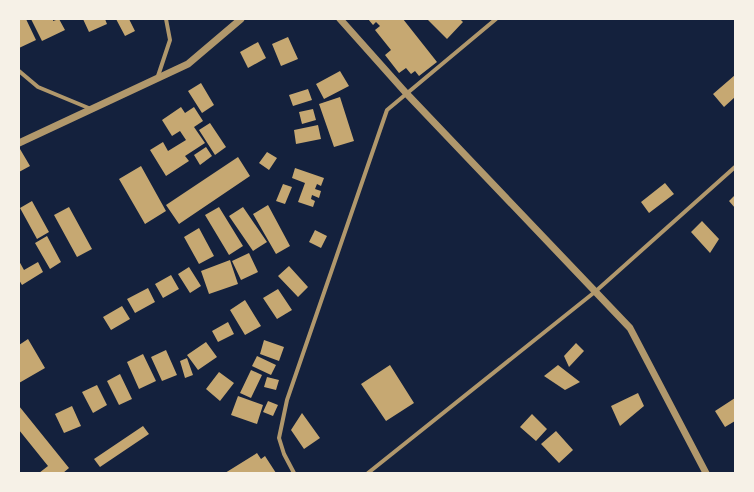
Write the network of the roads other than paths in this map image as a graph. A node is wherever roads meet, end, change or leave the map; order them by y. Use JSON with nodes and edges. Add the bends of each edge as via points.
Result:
{"nodes":[{"id":1,"x":166,"y":19,"type":"edge"},
{"id":2,"x":241,"y":19,"type":"edge"},
{"id":3,"x":340,"y":19,"type":"edge"},
{"id":4,"x":496,"y":19,"type":"edge"},
{"id":5,"x":19,"y":71,"type":"edge"},
{"id":6,"x":157,"y":79,"type":"junction"},
{"id":7,"x":406,"y":93,"type":"junction"},
{"id":8,"x":91,"y":110,"type":"junction"},
{"id":9,"x":19,"y":143,"type":"edge"},
{"id":10,"x":735,"y":167,"type":"edge"},
{"id":11,"x":596,"y":291,"type":"junction"},
{"id":12,"x":294,"y":473,"type":"edge"},
{"id":13,"x":368,"y":473,"type":"edge"},
{"id":14,"x":706,"y":473,"type":"edge"}],
"edges":[{"from":1,"to":6,"type":"street","via":[[170,40]]},
{"from":2,"to":6,"type":"street","via":[[188,64]]},
{"from":3,"to":7,"type":"street"},
{"from":4,"to":7,"type":"street"},
{"from":5,"to":8,"type":"street","via":[[38,87]]},
{"from":6,"to":8,"type":"street"},
{"from":7,"to":11,"type":"street"},
{"from":7,"to":12,"type":"street","via":[[387,110],[287,400],[280,438],[284,454]]},
{"from":8,"to":9,"type":"street"},
{"from":10,"to":11,"type":"street"},
{"from":11,"to":13,"type":"street"},
{"from":11,"to":14,"type":"street","via":[[630,328]]}]}
